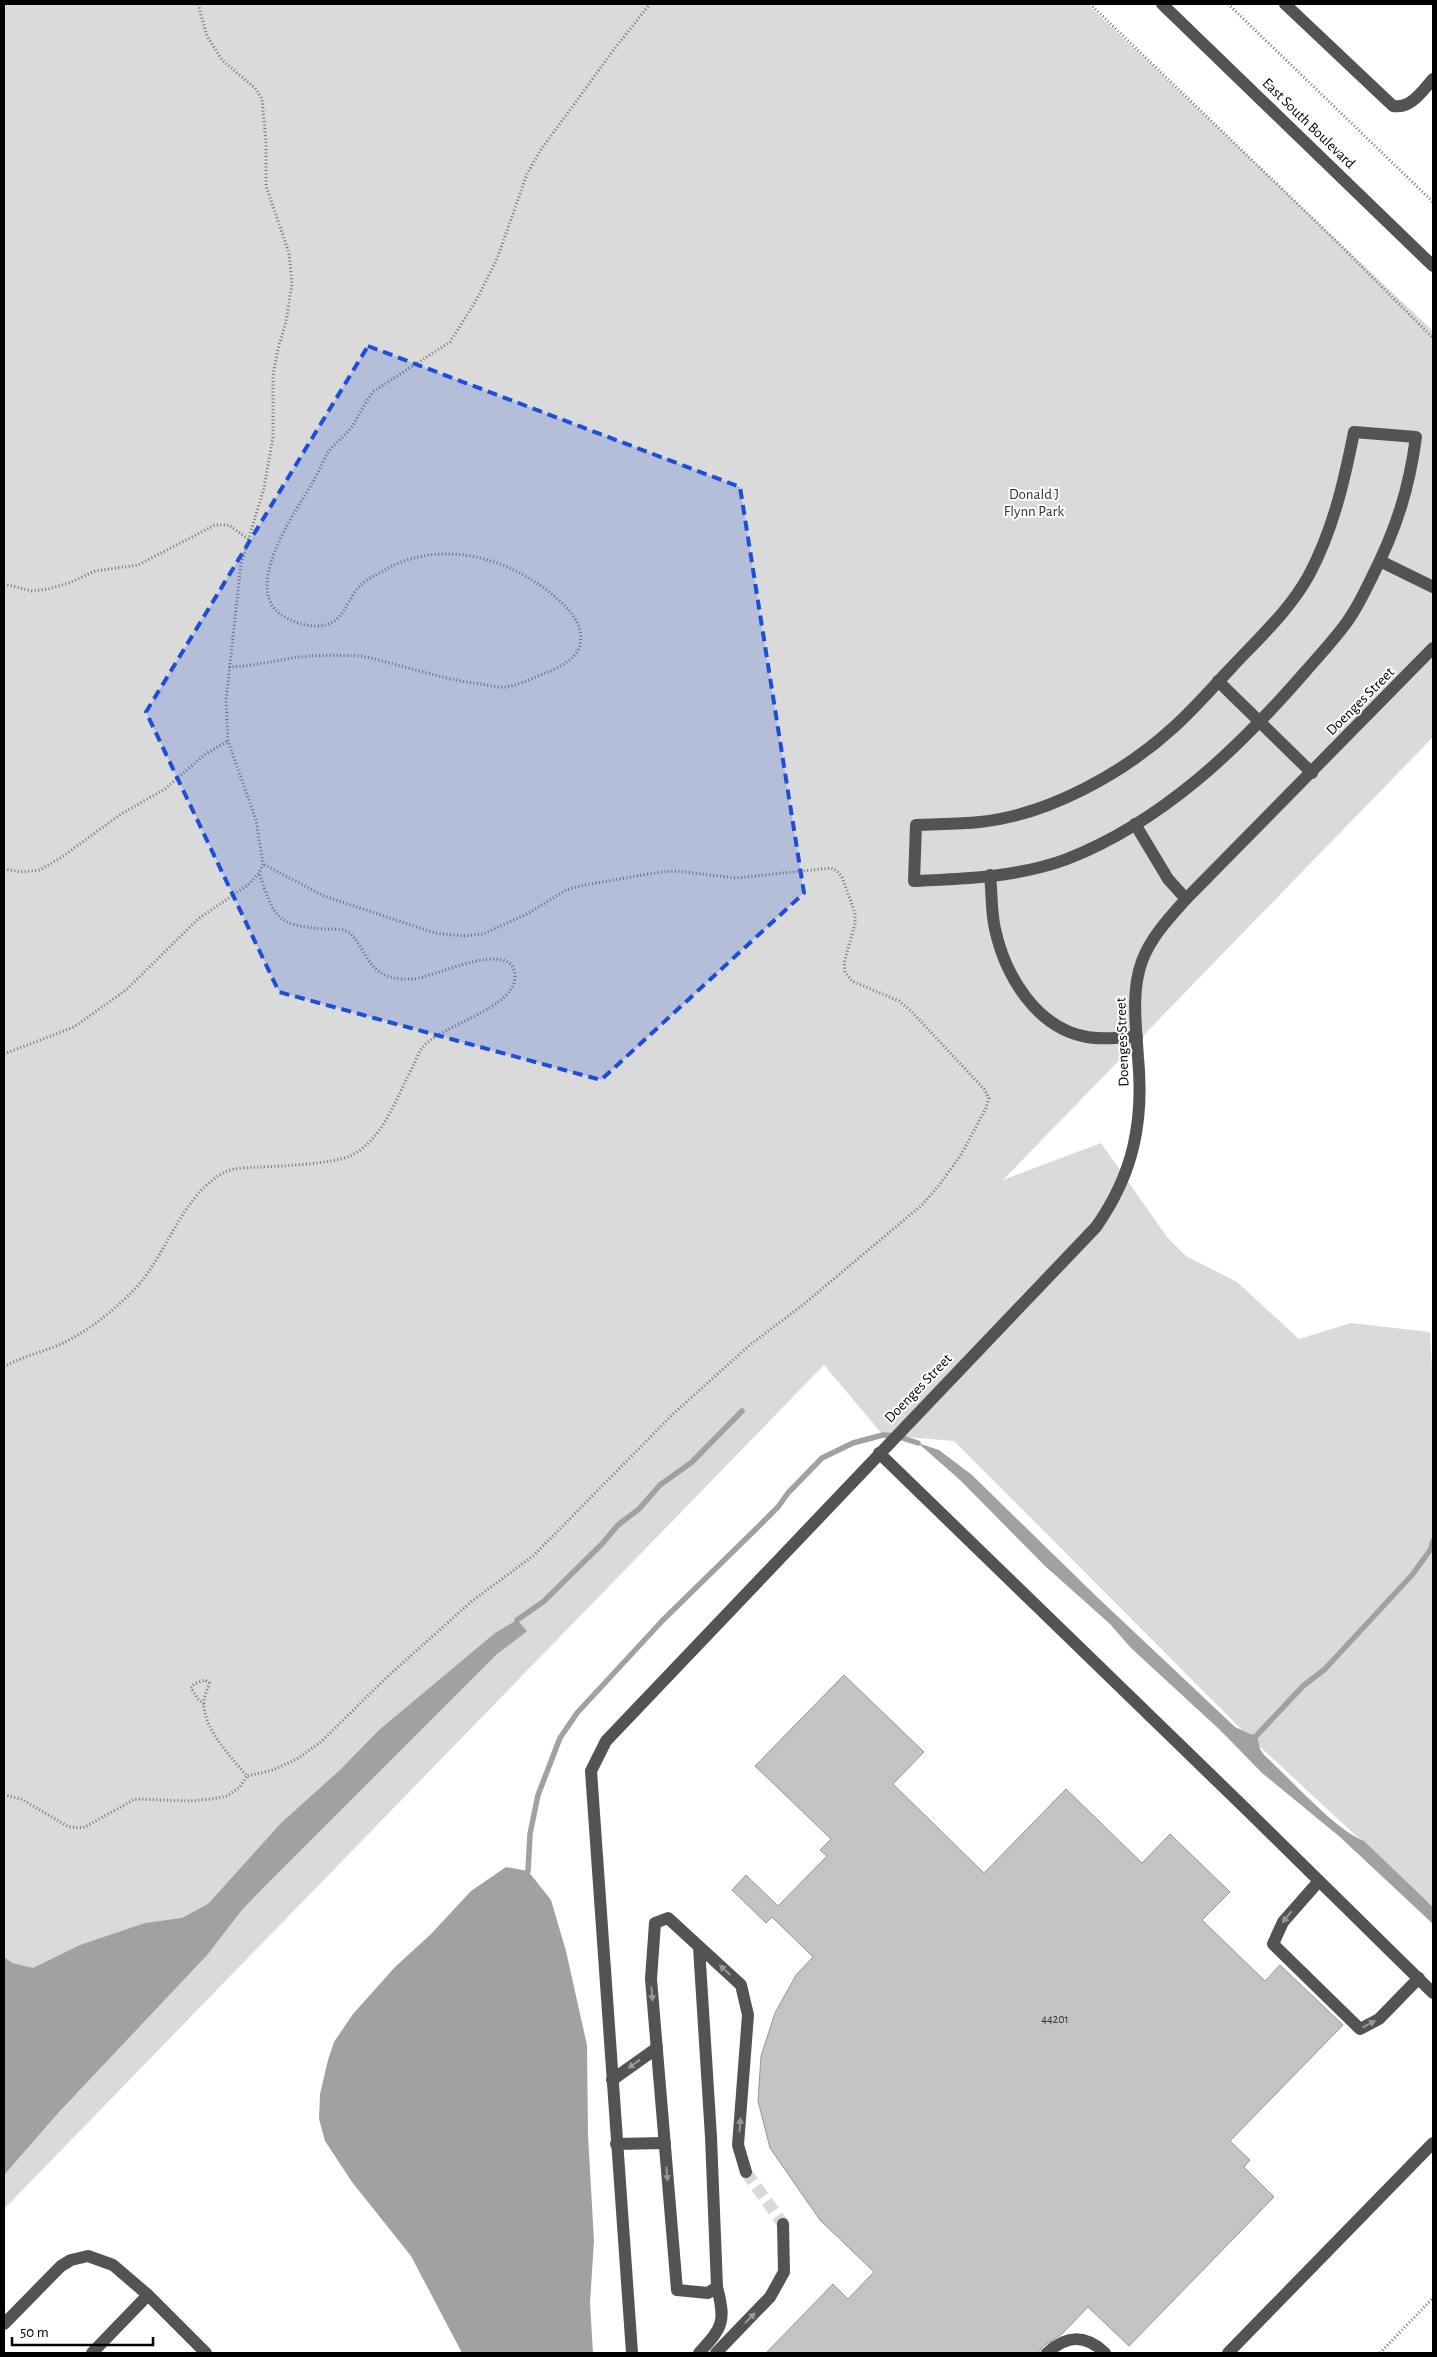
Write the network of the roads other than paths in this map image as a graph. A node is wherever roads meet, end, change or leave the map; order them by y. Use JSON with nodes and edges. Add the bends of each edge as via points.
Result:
{"nodes":[{"id":1,"x":1162,"y":4,"type":"edge"},
{"id":2,"x":1285,"y":4,"type":"edge"},
{"id":3,"x":1433,"y":79,"type":"edge"},
{"id":4,"x":1433,"y":266,"type":"edge"},
{"id":5,"x":1380,"y":561,"type":"junction"},
{"id":6,"x":1433,"y":587,"type":"edge"},
{"id":7,"x":1433,"y":648,"type":"edge"},
{"id":8,"x":1218,"y":681,"type":"junction"},
{"id":9,"x":1260,"y":722,"type":"junction"},
{"id":10,"x":1312,"y":773,"type":"junction"},
{"id":11,"x":1135,"y":824,"type":"junction"},
{"id":12,"x":990,"y":875,"type":"junction"},
{"id":13,"x":1186,"y":899,"type":"junction"},
{"id":14,"x":1137,"y":1037,"type":"junction"},
{"id":15,"x":879,"y":1453,"type":"junction"},
{"id":16,"x":1319,"y":1881,"type":"junction"},
{"id":17,"x":699,"y":1946,"type":"junction"},
{"id":18,"x":1418,"y":1978,"type":"junction"},
{"id":19,"x":1433,"y":1993,"type":"edge"},
{"id":20,"x":657,"y":2048,"type":"junction"},
{"id":21,"x":612,"y":2080,"type":"junction"},
{"id":22,"x":665,"y":2143,"type":"junction"},
{"id":23,"x":1433,"y":2143,"type":"edge"},
{"id":24,"x":616,"y":2144,"type":"junction"},
{"id":25,"x":746,"y":2172,"type":"tunnel mouth"},
{"id":26,"x":783,"y":2224,"type":"tunnel mouth"},
{"id":27,"x":717,"y":2287,"type":"junction"},
{"id":28,"x":148,"y":2295,"type":"junction"},
{"id":29,"x":4,"y":2324,"type":"edge"},
{"id":30,"x":92,"y":2353,"type":"edge"},
{"id":31,"x":206,"y":2353,"type":"edge"},
{"id":32,"x":632,"y":2353,"type":"edge"},
{"id":33,"x":699,"y":2353,"type":"edge"},
{"id":34,"x":716,"y":2353,"type":"edge"},
{"id":35,"x":1047,"y":2353,"type":"edge"},
{"id":36,"x":1105,"y":2353,"type":"edge"},
{"id":37,"x":1228,"y":2353,"type":"edge"}],
"edges":[{"from":1,"to":4,"type":"street","name":"East South Boulevard"},
{"from":2,"to":3,"type":"street","via":[[1393,106],[1408,105]]},
{"from":5,"to":6,"type":"street"},
{"from":5,"to":8,"type":"street","via":[[1401,513],[1416,437],[1354,432],[1337,510],[1308,577],[1281,614]]},
{"from":5,"to":9,"type":"street","via":[[1345,625]]},
{"from":7,"to":10,"type":"street","name":"Doenges Street"},
{"from":8,"to":9,"type":"street"},
{"from":8,"to":12,"type":"street","via":[[1174,727],[1135,758],[1068,796],[1029,812],[981,822],[916,824],[914,881]]},
{"from":9,"to":10,"type":"street"},
{"from":9,"to":11,"type":"street","via":[[1183,791]]},
{"from":10,"to":13,"type":"street","name":"Doenges Street"},
{"from":11,"to":12,"type":"street","via":[[1066,859],[1028,870]]},
{"from":11,"to":13,"type":"street","via":[[1168,879]]},
{"from":12,"to":14,"type":"street","via":[[995,928],[1008,970],[1030,1003],[1058,1026],[1087,1037]]},
{"from":13,"to":14,"type":"street","name":"Doenges Street","via":[[1165,922],[1142,962],[1137,985]]},
{"from":14,"to":15,"type":"street","name":"Doenges Street","via":[[1140,1092],[1137,1134],[1127,1170],[1106,1213],[1086,1238]]},
{"from":15,"to":16,"type":"street"},
{"from":15,"to":21,"type":"street","name":"Doenges Street","via":[[606,1741],[591,1771]]},
{"from":16,"to":18,"type":"street"},
{"from":16,"to":18,"type":"street","one_way":true,"via":[[1283,1922],[1273,1944],[1340,2010],[1360,2029],[1379,2019]]},
{"from":17,"to":20,"type":"street","one_way":true,"via":[[668,1918],[655,1923],[651,1980]]},
{"from":25,"to":17,"type":"street","one_way":true,"via":[[738,2145],[748,2015],[741,1985]]},
{"from":17,"to":27,"type":"street"},
{"from":18,"to":19,"type":"street"},
{"from":20,"to":21,"type":"street","one_way":true},
{"from":20,"to":22,"type":"street"},
{"from":21,"to":24,"type":"street","name":"Doenges Street"},
{"from":22,"to":24,"type":"street"},
{"from":22,"to":27,"type":"street","one_way":true,"via":[[677,2290],[708,2293]]},
{"from":23,"to":37,"type":"street"},
{"from":24,"to":32,"type":"street","name":"Doenges Street"},
{"from":34,"to":26,"type":"street","one_way":true,"via":[[770,2297],[784,2272]]},
{"from":27,"to":33,"type":"street","via":[[722,2307],[719,2331]]},
{"from":28,"to":29,"type":"street","via":[[113,2265],[88,2256],[61,2266]]},
{"from":28,"to":30,"type":"street"},
{"from":28,"to":31,"type":"street"},
{"from":35,"to":36,"type":"street","via":[[1067,2340],[1078,2338]]}]}
